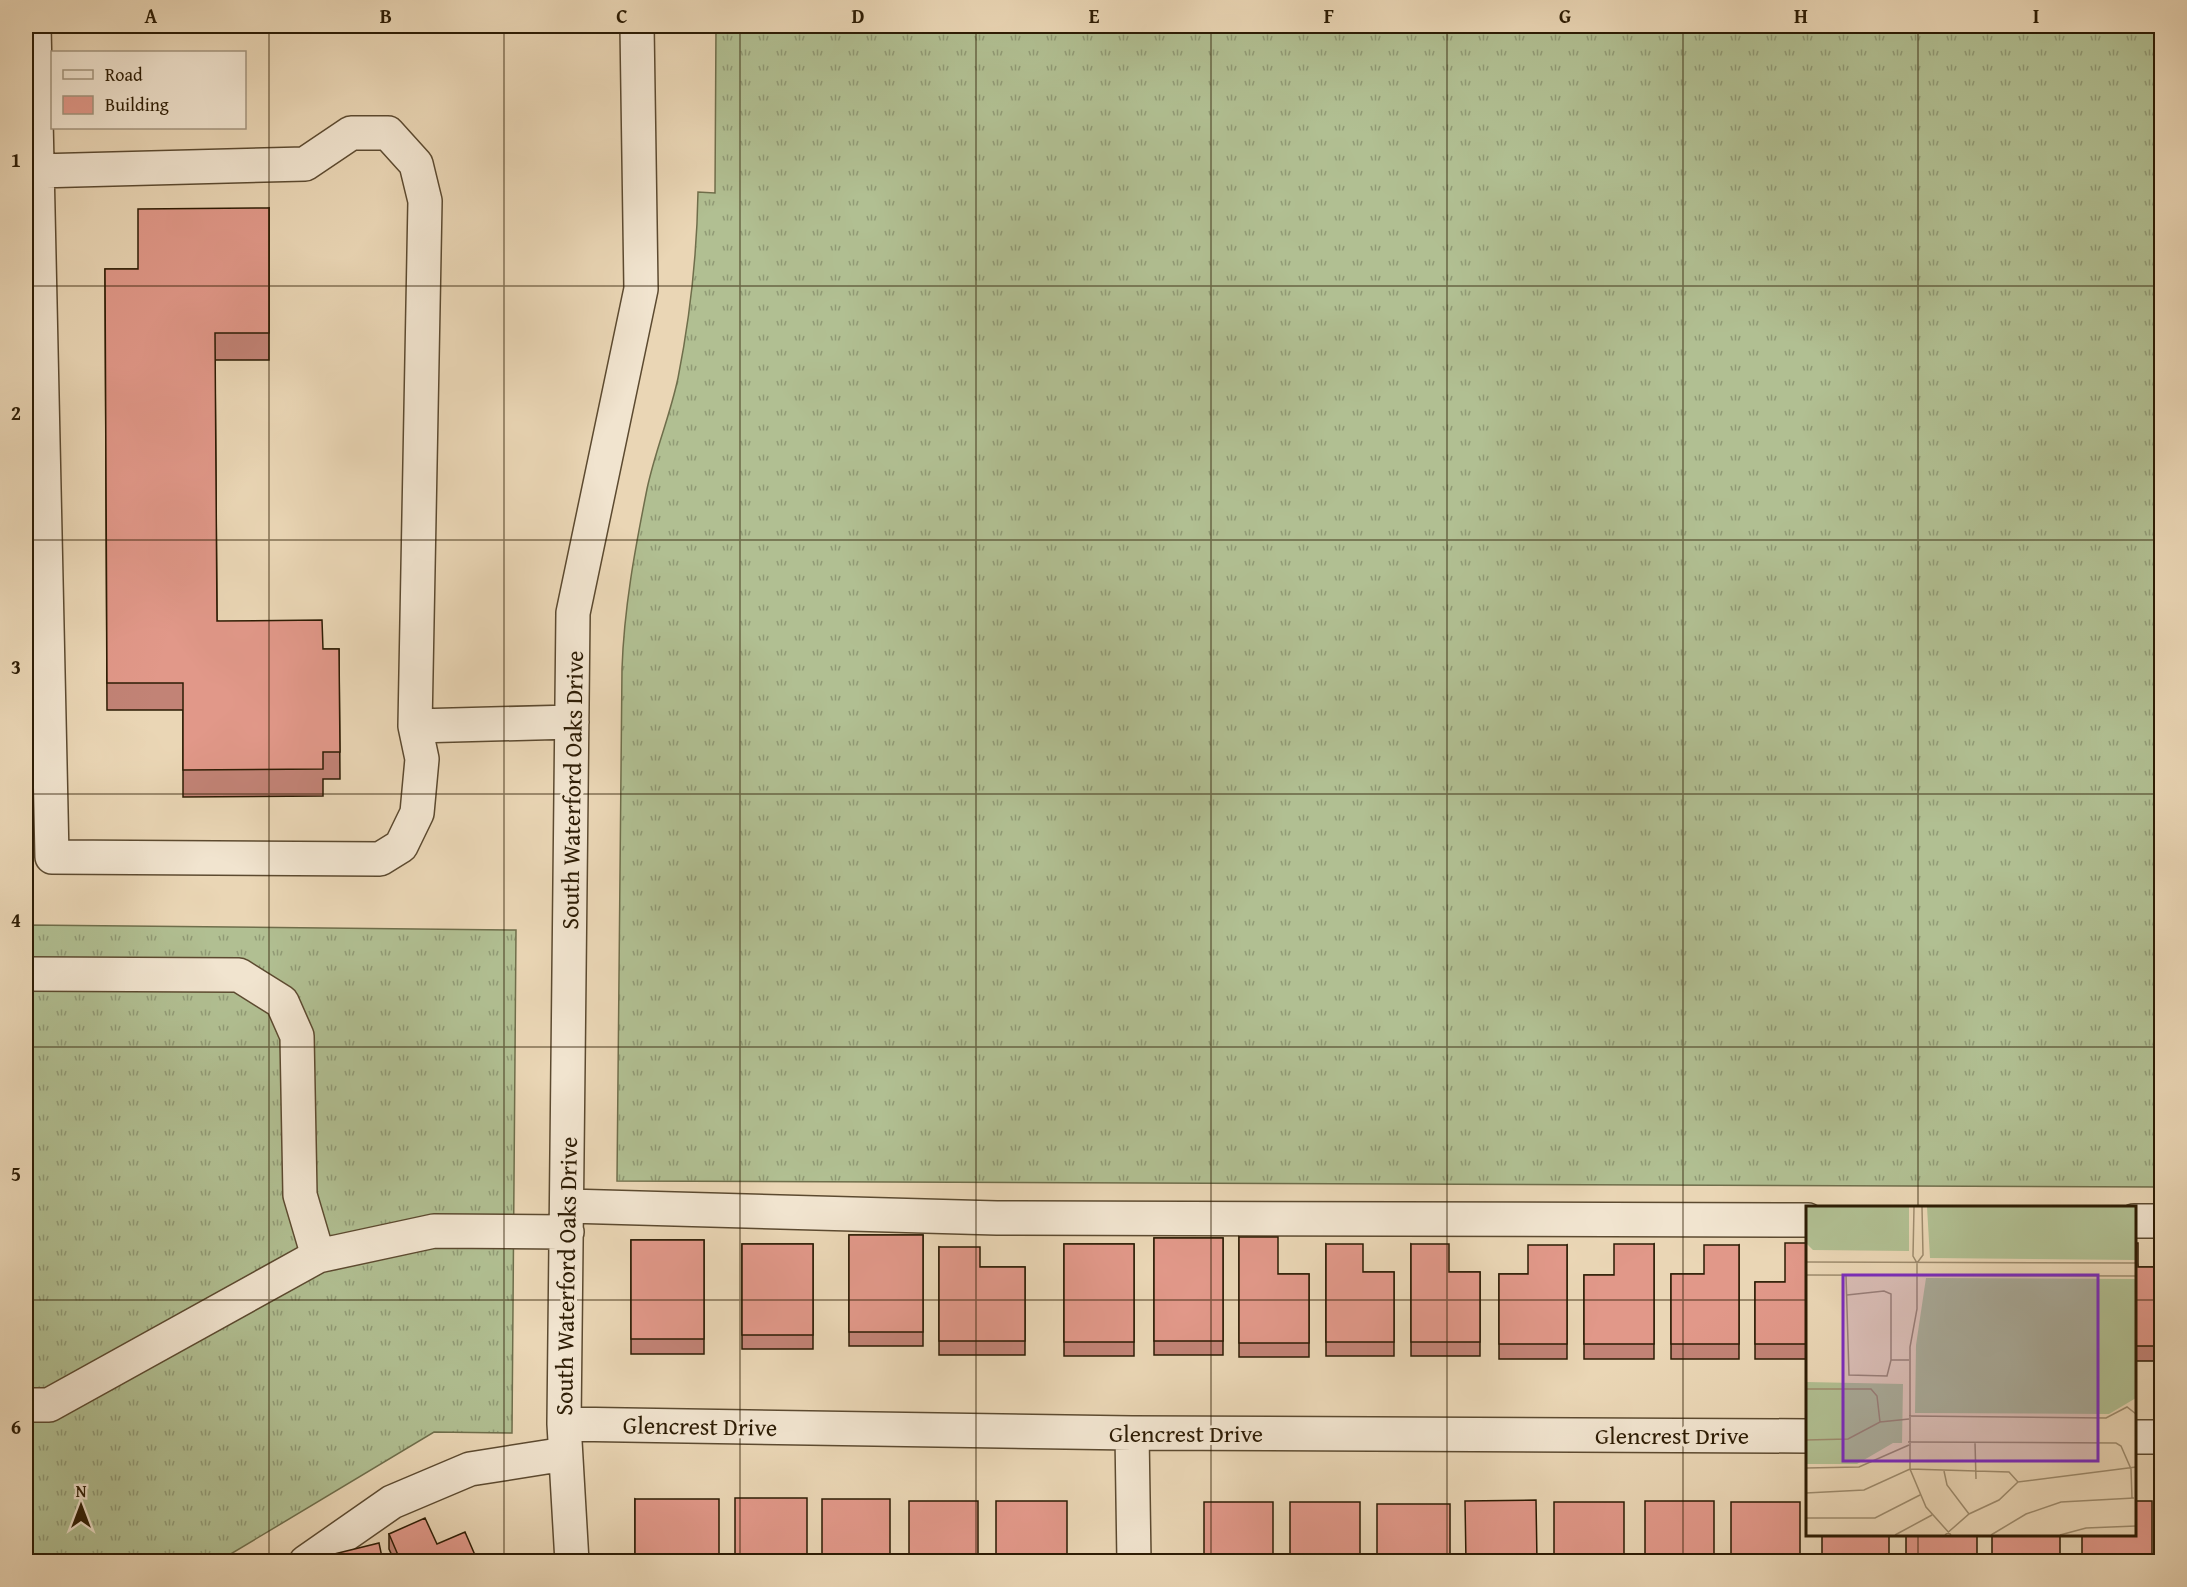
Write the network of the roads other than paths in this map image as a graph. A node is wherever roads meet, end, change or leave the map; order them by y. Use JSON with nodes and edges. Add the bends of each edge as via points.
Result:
{"nodes":[{"id":1,"x":34,"y":26,"type":"edge"},
{"id":2,"x":638,"y":26,"type":"edge"},
{"id":3,"x":37,"y":171,"type":"junction"},
{"id":4,"x":572,"y":722,"type":"junction"},
{"id":5,"x":415,"y":726,"type":"junction"},
{"id":6,"x":26,"y":974,"type":"edge"},
{"id":7,"x":567,"y":1219,"type":"junction"},
{"id":8,"x":1806,"y":1220,"type":"edge"},
{"id":9,"x":2136,"y":1221,"type":"edge"},
{"id":10,"x":2162,"y":1221,"type":"edge"},
{"id":11,"x":318,"y":1256,"type":"junction"},
{"id":12,"x":26,"y":1405,"type":"edge"},
{"id":13,"x":1132,"y":1433,"type":"junction"},
{"id":14,"x":1806,"y":1436,"type":"edge"},
{"id":15,"x":2136,"y":1437,"type":"edge"},
{"id":16,"x":2162,"y":1437,"type":"edge"},
{"id":17,"x":565,"y":1439,"type":"junction"},
{"id":18,"x":306,"y":1562,"type":"edge"},
{"id":19,"x":572,"y":1562,"type":"edge"},
{"id":20,"x":1134,"y":1562,"type":"edge"}],
"edges":[{"from":1,"to":3,"type":"street"},
{"from":2,"to":4,"type":"street","name":"South Waterford Oaks Drive","via":[[641,289],[573,613]]},
{"from":3,"to":5,"type":"street","via":[[305,164],[351,133],[388,133],[416,164],[425,201]]},
{"from":3,"to":5,"type":"street","via":[[52,857],[380,859],[401,846],[417,813],[422,759]]},
{"from":4,"to":5,"type":"street"},
{"from":4,"to":7,"type":"street","name":"South Waterford Oaks Drive"},
{"from":6,"to":11,"type":"street","via":[[239,975],[282,1002],[297,1036],[300,1195]]},
{"from":7,"to":8,"type":"street"},
{"from":7,"to":11,"type":"street","via":[[434,1231]]},
{"from":7,"to":17,"type":"street","name":"South Waterford Oaks Drive"},
{"from":9,"to":10,"type":"street"},
{"from":11,"to":12,"type":"street","via":[[49,1405]]},
{"from":13,"to":14,"type":"street","name":"Glencrest Drive"},
{"from":13,"to":17,"type":"street","name":"Glencrest Drive"},
{"from":13,"to":20,"type":"street"},
{"from":15,"to":16,"type":"street"},
{"from":17,"to":18,"type":"street","name":"Glencrest Drive","via":[[470,1469],[392,1502]]},
{"from":17,"to":19,"type":"street","name":"South Waterford Oaks Drive"}]}
